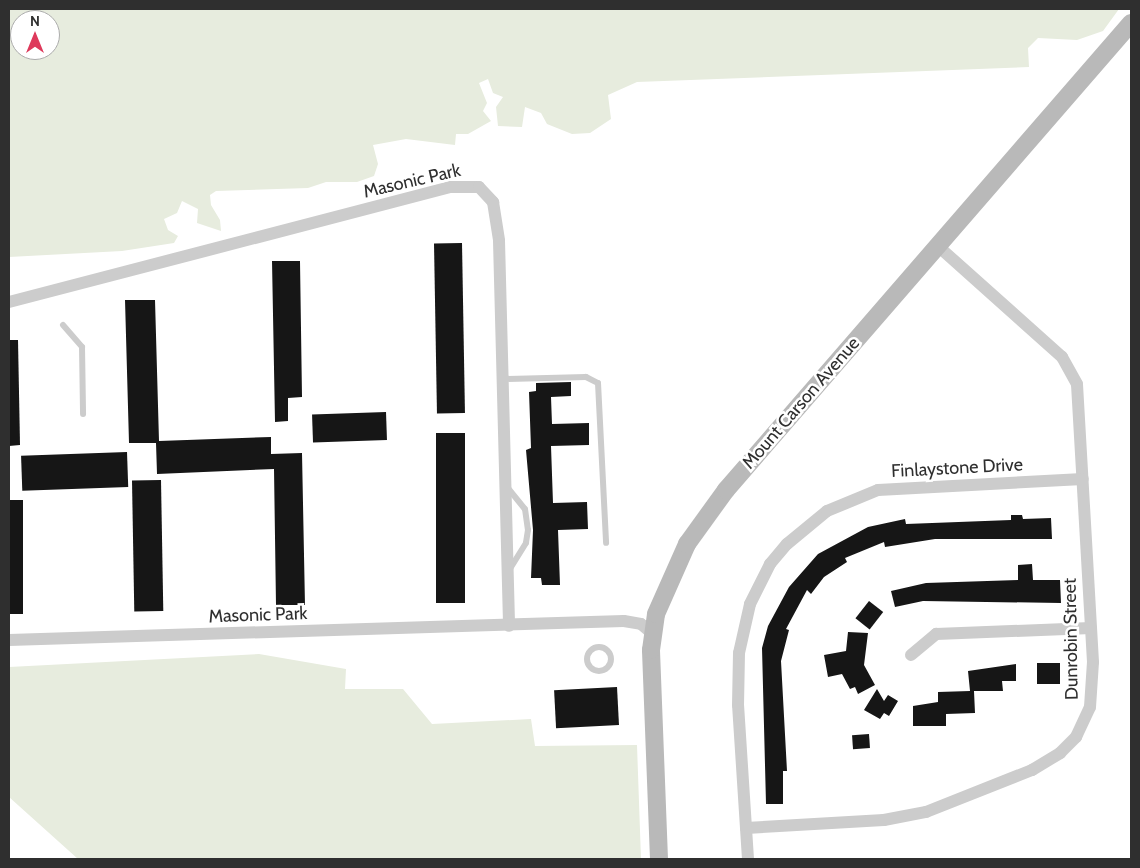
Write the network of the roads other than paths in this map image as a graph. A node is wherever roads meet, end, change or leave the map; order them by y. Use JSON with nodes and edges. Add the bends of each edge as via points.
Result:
{"nodes":[{"id":1,"x":1131,"y":22,"type":"edge"},
{"id":2,"x":938,"y":246,"type":"junction"},
{"id":3,"x":9,"y":302,"type":"edge"},
{"id":4,"x":63,"y":325,"type":"dead end"},
{"id":5,"x":503,"y":378,"type":"junction"},
{"id":6,"x":83,"y":414,"type":"dead end"},
{"id":7,"x":1083,"y":479,"type":"junction"},
{"id":8,"x":505,"y":485,"type":"junction"},
{"id":9,"x":606,"y":543,"type":"dead end"},
{"id":10,"x":508,"y":572,"type":"junction"},
{"id":11,"x":509,"y":626,"type":"junction"},
{"id":12,"x":1091,"y":628,"type":"junction"},
{"id":13,"x":653,"y":634,"type":"junction"},
{"id":14,"x":9,"y":640,"type":"edge"},
{"id":15,"x":911,"y":654,"type":"dead end"},
{"id":16,"x":746,"y":828,"type":"junction"},
{"id":17,"x":659,"y":859,"type":"edge"},
{"id":18,"x":748,"y":859,"type":"edge"}],
"edges":[{"from":1,"to":2,"type":"main road","name":"Mount Carson Avenue"},
{"from":2,"to":7,"type":"street","name":"Dunrobin Street","via":[[1062,357],[1078,398]]},
{"from":2,"to":13,"type":"main road","name":"Mount Carson Avenue","via":[[713,505],[678,562],[656,614]]},
{"from":3,"to":5,"type":"street","name":"Masonic Park","via":[[437,190],[473,185],[489,196],[497,219]]},
{"from":4,"to":6,"type":"lane","via":[[82,347]]},
{"from":5,"to":8,"type":"street","name":"Masonic Park"},
{"from":5,"to":9,"type":"lane","via":[[586,377],[598,383]]},
{"from":7,"to":12,"type":"street","name":"Dunrobin Street"},
{"from":7,"to":16,"type":"street","name":"Finlaystone Drive","via":[[878,490],[827,511],[787,544],[770,564],[750,604],[738,653]]},
{"from":8,"to":10,"type":"street","name":"Masonic Park"},
{"from":8,"to":10,"type":"lane","via":[[525,509],[528,530],[523,550]]},
{"from":10,"to":11,"type":"street","name":"Masonic Park"},
{"from":11,"to":13,"type":"street","name":"Masonic Park","via":[[624,621],[641,624]]},
{"from":11,"to":14,"type":"street","name":"Masonic Park"},
{"from":12,"to":15,"type":"street","via":[[936,634]]},
{"from":12,"to":16,"type":"street","name":"Dunrobin Street","via":[[1090,707],[1076,737],[1032,770],[904,817]]},
{"from":13,"to":17,"type":"main road","name":"Mount Carson Avenue","via":[[650,707]]},
{"from":16,"to":18,"type":"street","name":"Finlaystone Drive"}]}
